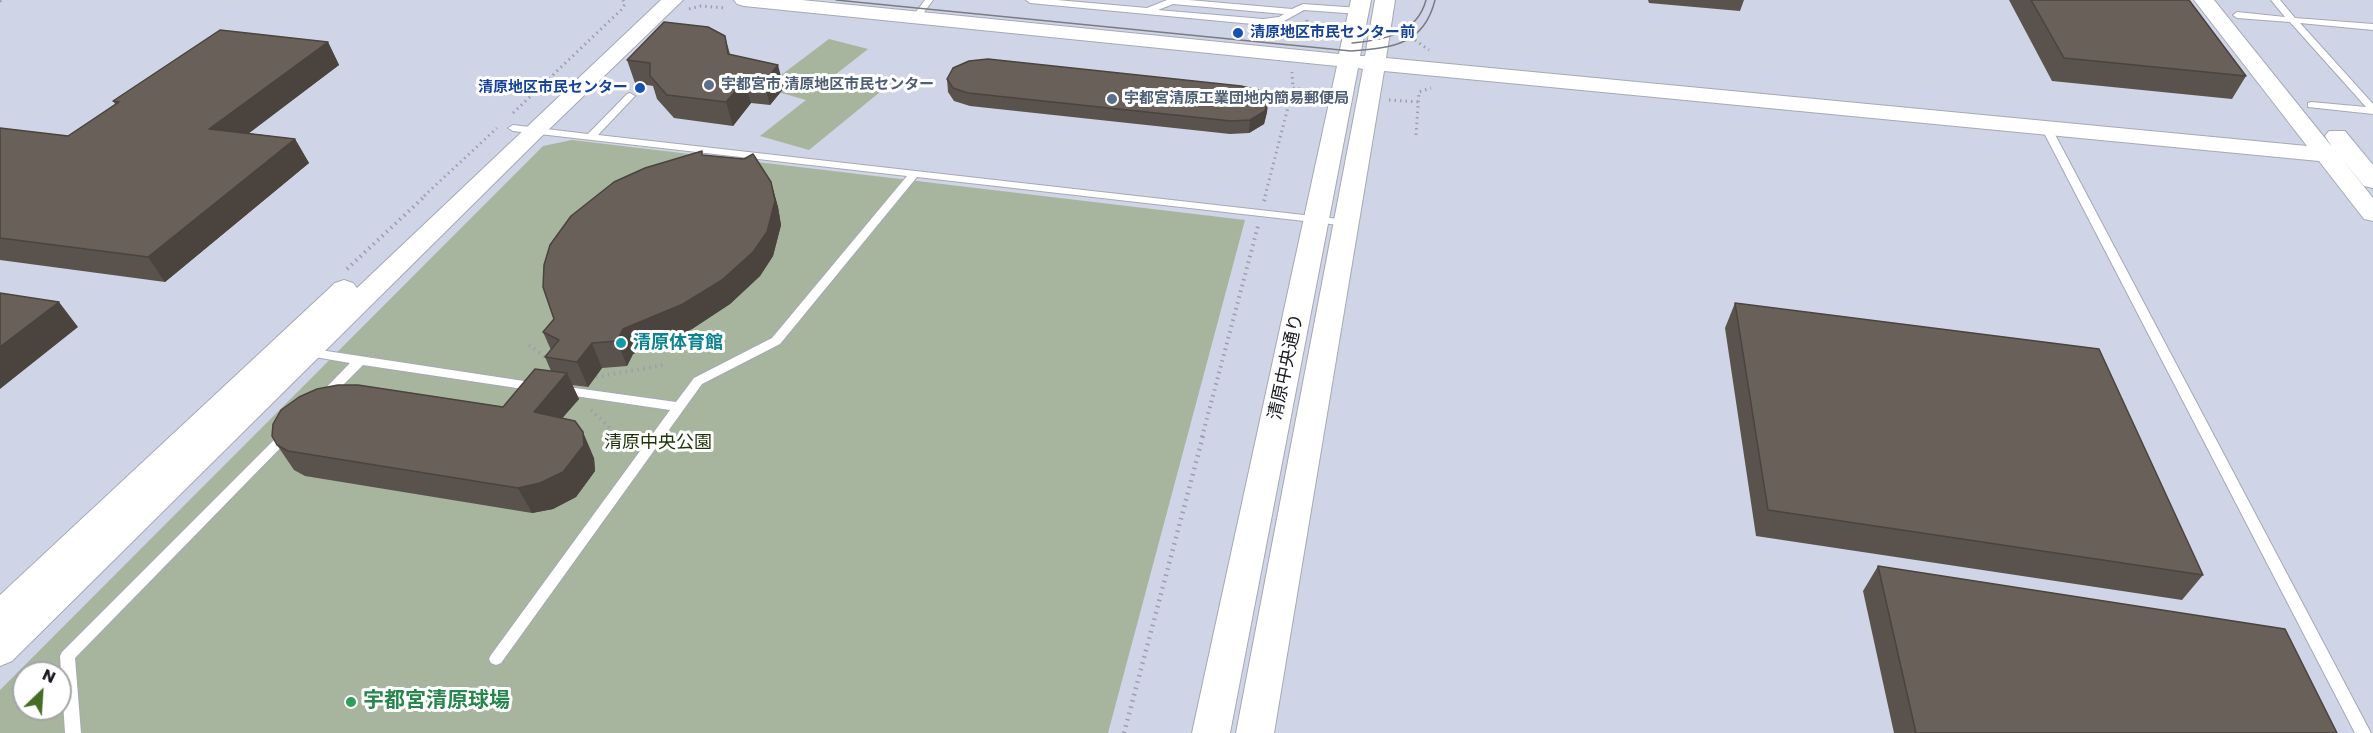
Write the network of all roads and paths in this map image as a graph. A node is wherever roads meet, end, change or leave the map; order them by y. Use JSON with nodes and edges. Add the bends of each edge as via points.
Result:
{"nodes":[{"id":1,"x":646,"y":0,"type":"edge"},
{"id":2,"x":929,"y":0,"type":"edge"},
{"id":3,"x":1030,"y":0,"type":"edge"},
{"id":4,"x":1385,"y":0,"type":"edge"},
{"id":5,"x":2204,"y":0,"type":"edge"},
{"id":6,"x":2275,"y":0,"type":"edge"},
{"id":7,"x":738,"y":4,"type":"edge"},
{"id":8,"x":679,"y":5,"type":"edge"},
{"id":9,"x":1360,"y":5,"type":"edge"},
{"id":10,"x":2231,"y":7,"type":"edge"},
{"id":11,"x":916,"y":17,"type":"junction"},
{"id":12,"x":2293,"y":20,"type":"junction"},
{"id":13,"x":2373,"y":27,"type":"edge"},
{"id":14,"x":1362,"y":62,"type":"junction"},
{"id":15,"x":1286,"y":68,"type":"dead end"},
{"id":16,"x":1549,"y":79,"type":"junction"},
{"id":17,"x":1293,"y":88,"type":"junction"},
{"id":18,"x":1328,"y":93,"type":"dead end"},
{"id":19,"x":630,"y":96,"type":"dead end"},
{"id":20,"x":1383,"y":99,"type":"dead end"},
{"id":21,"x":1420,"y":102,"type":"dead end"},
{"id":22,"x":2311,"y":105,"type":"junction"},
{"id":23,"x":2373,"y":111,"type":"edge"},
{"id":24,"x":2046,"y":127,"type":"junction"},
{"id":25,"x":523,"y":130,"type":"junction"},
{"id":26,"x":590,"y":137,"type":"junction"},
{"id":27,"x":2331,"y":150,"type":"junction"},
{"id":28,"x":915,"y":173,"type":"junction"},
{"id":29,"x":2373,"y":181,"type":"edge"},
{"id":30,"x":1261,"y":213,"type":"junction"},
{"id":31,"x":2373,"y":214,"type":"edge"},
{"id":32,"x":1318,"y":220,"type":"junction"},
{"id":33,"x":1348,"y":223,"type":"junction"},
{"id":34,"x":529,"y":345,"type":"dead end"},
{"id":35,"x":307,"y":352,"type":"junction"},
{"id":36,"x":360,"y":360,"type":"junction"},
{"id":37,"x":663,"y":365,"type":"dead end"},
{"id":38,"x":556,"y":366,"type":"edge"},
{"id":39,"x":596,"y":377,"type":"dead end"},
{"id":40,"x":587,"y":406,"type":"dead end"},
{"id":41,"x":677,"y":407,"type":"junction"},
{"id":42,"x":310,"y":411,"type":"edge"},
{"id":43,"x":293,"y":428,"type":"edge"},
{"id":44,"x":612,"y":430,"type":"dead end"},
{"id":45,"x":0,"y":616,"type":"edge"},
{"id":46,"x":0,"y":651,"type":"edge"},
{"id":47,"x":496,"y":659,"type":"dead end"},
{"id":48,"x":73,"y":733,"type":"edge"},
{"id":49,"x":1124,"y":733,"type":"edge"},
{"id":50,"x":1211,"y":733,"type":"edge"},
{"id":51,"x":1255,"y":733,"type":"edge"},
{"id":52,"x":2363,"y":733,"type":"edge"}],
"edges":[{"from":1,"to":25,"type":"street"},
{"from":2,"to":11,"type":"lane"},
{"from":3,"to":9,"type":"lane","via":[[1263,22],[1281,19],[1307,6]]},
{"from":4,"to":14,"type":"street","name":"清原中央通り"},
{"from":5,"to":27,"type":"street"},
{"from":6,"to":12,"type":"lane"},
{"from":7,"to":8,"type":"path"},
{"from":7,"to":11,"type":"street"},
{"from":8,"to":25,"type":"street"},
{"from":9,"to":14,"type":"street","name":"清原中央通り"},
{"from":10,"to":12,"type":"lane"},
{"from":10,"to":22,"type":"street"},
{"from":11,"to":14,"type":"street"},
{"from":12,"to":13,"type":"lane"},
{"from":12,"to":23,"type":"lane"},
{"from":14,"to":16,"type":"street"},
{"from":14,"to":32,"type":"street","name":"清原中央通り"},
{"from":14,"to":33,"type":"street","name":"清原中央通り"},
{"from":15,"to":17,"type":"path","via":[[1293,72]]},
{"from":16,"to":24,"type":"street"},
{"from":16,"to":27,"type":"street","via":[[1706,84]]},
{"from":17,"to":18,"type":"path"},
{"from":17,"to":30,"type":"path"},
{"from":19,"to":26,"type":"lane"},
{"from":20,"to":21,"type":"path"},
{"from":22,"to":23,"type":"lane"},
{"from":22,"to":27,"type":"street"},
{"from":24,"to":27,"type":"street"},
{"from":24,"to":52,"type":"lane"},
{"from":25,"to":26,"type":"lane"},
{"from":25,"to":35,"type":"street"},
{"from":25,"to":45,"type":"street"},
{"from":26,"to":28,"type":"lane"},
{"from":27,"to":29,"type":"street"},
{"from":27,"to":31,"type":"street"},
{"from":28,"to":30,"type":"lane"},
{"from":28,"to":41,"type":"lane","via":[[776,341],[698,381]]},
{"from":30,"to":32,"type":"lane"},
{"from":30,"to":49,"type":"path"},
{"from":32,"to":33,"type":"lane"},
{"from":32,"to":50,"type":"street","name":"清原中央通り"},
{"from":33,"to":51,"type":"street","name":"清原中央通り"},
{"from":34,"to":38,"type":"path"},
{"from":35,"to":36,"type":"lane"},
{"from":35,"to":46,"type":"street"},
{"from":36,"to":41,"type":"lane"},
{"from":36,"to":42,"type":"lane"},
{"from":37,"to":39,"type":"path"},
{"from":40,"to":44,"type":"path"},
{"from":41,"to":47,"type":"lane"},
{"from":43,"to":48,"type":"lane","via":[[67,656]]}]}
